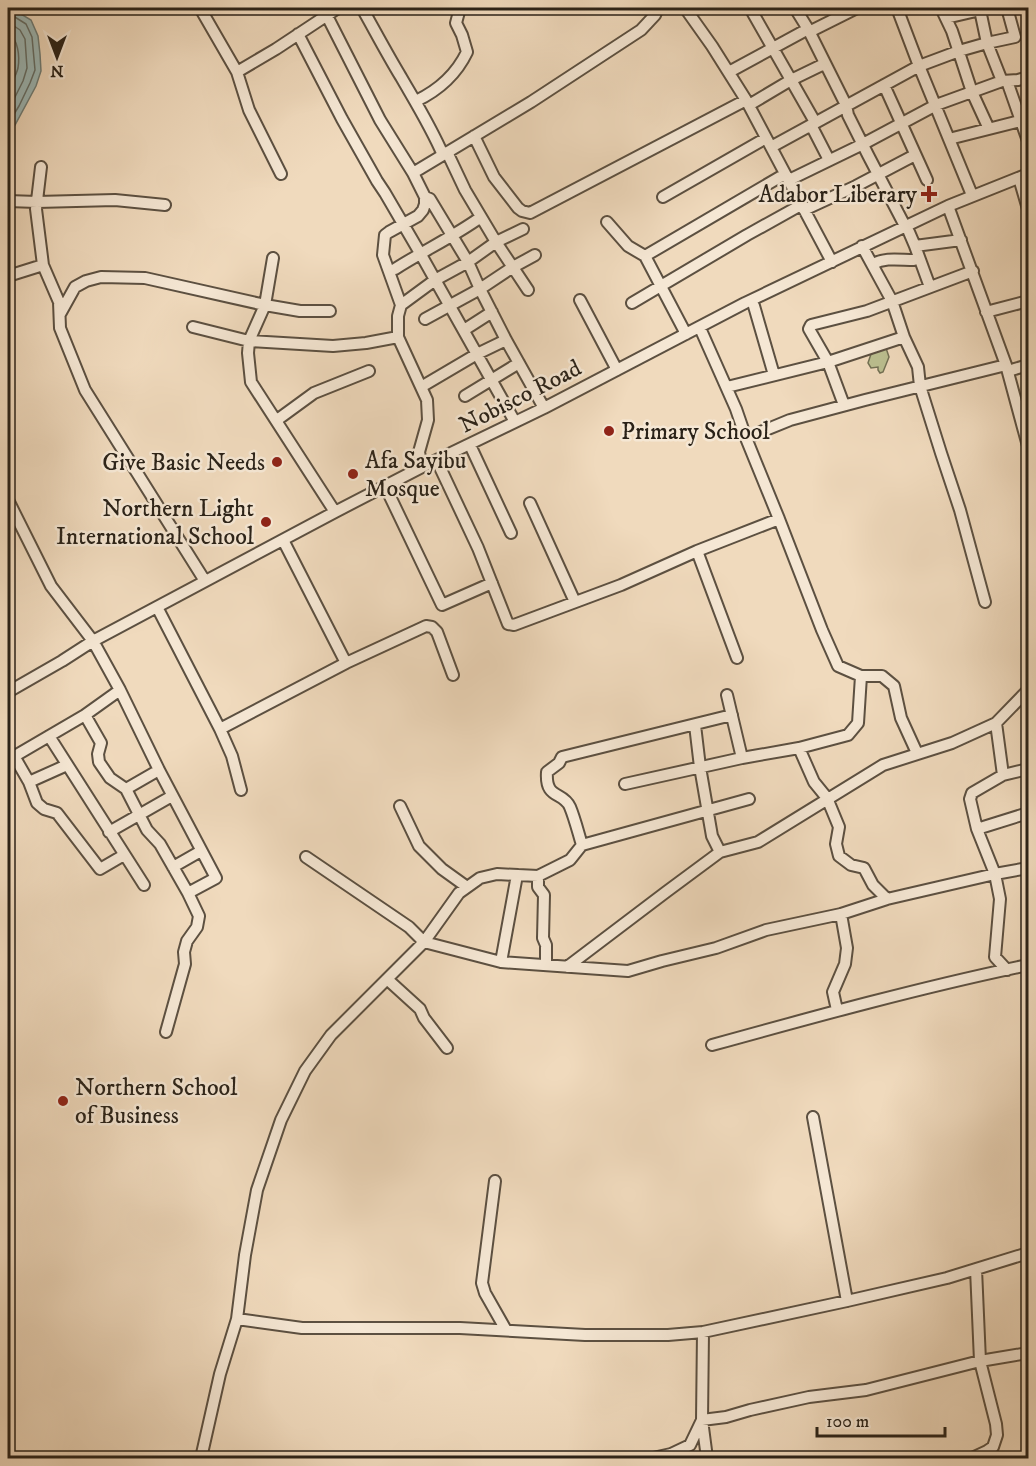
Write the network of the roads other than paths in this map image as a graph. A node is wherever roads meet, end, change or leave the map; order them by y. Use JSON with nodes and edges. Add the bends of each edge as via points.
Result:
{"nodes":[{"id":1,"x":200,"y":8,"type":"edge"},
{"id":2,"x":338,"y":8,"type":"edge"},
{"id":3,"x":362,"y":8,"type":"edge"},
{"id":4,"x":460,"y":8,"type":"edge"},
{"id":5,"x":658,"y":8,"type":"edge"},
{"id":6,"x":686,"y":8,"type":"edge"},
{"id":7,"x":750,"y":8,"type":"edge"},
{"id":8,"x":795,"y":8,"type":"edge"},
{"id":9,"x":897,"y":8,"type":"edge"},
{"id":10,"x":941,"y":8,"type":"edge"},
{"id":11,"x":1007,"y":8,"type":"edge"},
{"id":12,"x":852,"y":9,"type":"edge"},
{"id":13,"x":984,"y":9,"type":"edge"},
{"id":14,"x":325,"y":11,"type":"edge"},
{"id":15,"x":946,"y":18,"type":"junction"},
{"id":16,"x":808,"y":30,"type":"junction"},
{"id":17,"x":298,"y":34,"type":"junction"},
{"id":18,"x":987,"y":43,"type":"junction"},
{"id":19,"x":773,"y":49,"type":"junction"},
{"id":20,"x":958,"y":51,"type":"junction"},
{"id":21,"x":824,"y":64,"type":"junction"},
{"id":22,"x":919,"y":66,"type":"junction"},
{"id":23,"x":237,"y":72,"type":"junction"},
{"id":24,"x":729,"y":72,"type":"junction"},
{"id":25,"x":1029,"y":77,"type":"edge"},
{"id":26,"x":791,"y":80,"type":"junction"},
{"id":27,"x":1005,"y":81,"type":"junction"},
{"id":28,"x":884,"y":85,"type":"junction"},
{"id":29,"x":972,"y":92,"type":"junction"},
{"id":30,"x":416,"y":101,"type":"junction"},
{"id":31,"x":748,"y":103,"type":"junction"},
{"id":32,"x":846,"y":105,"type":"junction"},
{"id":33,"x":936,"y":105,"type":"junction"},
{"id":34,"x":1025,"y":120,"type":"edge"},
{"id":35,"x":901,"y":123,"type":"junction"},
{"id":36,"x":813,"y":124,"type":"junction"},
{"id":37,"x":989,"y":129,"type":"junction"},
{"id":38,"x":474,"y":136,"type":"junction"},
{"id":39,"x":950,"y":139,"type":"junction"},
{"id":40,"x":1029,"y":141,"type":"edge"},
{"id":41,"x":769,"y":142,"type":"junction"},
{"id":42,"x":863,"y":144,"type":"junction"},
{"id":43,"x":445,"y":154,"type":"junction"},
{"id":44,"x":915,"y":155,"type":"junction"},
{"id":45,"x":830,"y":160,"type":"junction"},
{"id":46,"x":41,"y":167,"type":"dead end"},
{"id":47,"x":413,"y":173,"type":"junction"},
{"id":48,"x":281,"y":174,"type":"dead end"},
{"id":49,"x":878,"y":174,"type":"junction"},
{"id":50,"x":1024,"y":176,"type":"edge"},
{"id":51,"x":787,"y":177,"type":"junction"},
{"id":52,"x":927,"y":180,"type":"dead end"},
{"id":53,"x":972,"y":195,"type":"junction"},
{"id":54,"x":425,"y":197,"type":"junction"},
{"id":55,"x":663,"y":197,"type":"dead end"},
{"id":56,"x":8,"y":201,"type":"edge"},
{"id":57,"x":37,"y":202,"type":"junction"},
{"id":58,"x":165,"y":205,"type":"dead end"},
{"id":59,"x":948,"y":206,"type":"junction"},
{"id":60,"x":803,"y":207,"type":"junction"},
{"id":61,"x":1029,"y":208,"type":"edge"},
{"id":62,"x":480,"y":217,"type":"junction"},
{"id":63,"x":607,"y":222,"type":"dead end"},
{"id":64,"x":403,"y":224,"type":"junction"},
{"id":65,"x":523,"y":229,"type":"dead end"},
{"id":66,"x":907,"y":229,"type":"junction"},
{"id":67,"x":452,"y":236,"type":"junction"},
{"id":68,"x":961,"y":240,"type":"junction"},
{"id":69,"x":496,"y":242,"type":"junction"},
{"id":70,"x":862,"y":246,"type":"junction"},
{"id":71,"x":915,"y":246,"type":"junction"},
{"id":72,"x":420,"y":253,"type":"junction"},
{"id":73,"x":535,"y":255,"type":"dead end"},
{"id":74,"x":645,"y":256,"type":"junction"},
{"id":75,"x":273,"y":258,"type":"dead end"},
{"id":76,"x":914,"y":260,"type":"dead end"},
{"id":77,"x":468,"y":262,"type":"junction"},
{"id":78,"x":832,"y":262,"type":"junction"},
{"id":79,"x":873,"y":264,"type":"junction"},
{"id":80,"x":43,"y":265,"type":"junction"},
{"id":81,"x":513,"y":267,"type":"junction"},
{"id":82,"x":395,"y":269,"type":"dead end"},
{"id":83,"x":973,"y":271,"type":"junction"},
{"id":84,"x":8,"y":276,"type":"edge"},
{"id":85,"x":435,"y":280,"type":"junction"},
{"id":86,"x":661,"y":285,"type":"junction"},
{"id":87,"x":930,"y":287,"type":"junction"},
{"id":88,"x":480,"y":289,"type":"junction"},
{"id":89,"x":528,"y":290,"type":"dead end"},
{"id":90,"x":580,"y":300,"type":"dead end"},
{"id":91,"x":892,"y":301,"type":"junction"},
{"id":92,"x":1029,"y":301,"type":"edge"},
{"id":93,"x":632,"y":303,"type":"dead end"},
{"id":94,"x":265,"y":305,"type":"junction"},
{"id":95,"x":401,"y":305,"type":"junction"},
{"id":96,"x":449,"y":305,"type":"junction"},
{"id":97,"x":754,"y":306,"type":"dead end"},
{"id":98,"x":330,"y":311,"type":"dead end"},
{"id":99,"x":492,"y":312,"type":"junction"},
{"id":100,"x":986,"y":312,"type":"junction"},
{"id":101,"x":60,"y":314,"type":"junction"},
{"id":102,"x":425,"y":319,"type":"dead end"},
{"id":103,"x":193,"y":327,"type":"dead end"},
{"id":104,"x":700,"y":328,"type":"junction"},
{"id":105,"x":464,"y":330,"type":"junction"},
{"id":106,"x":686,"y":334,"type":"junction"},
{"id":107,"x":398,"y":337,"type":"junction"},
{"id":108,"x":904,"y":337,"type":"junction"},
{"id":109,"x":506,"y":340,"type":"junction"},
{"id":110,"x":249,"y":341,"type":"junction"},
{"id":111,"x":477,"y":354,"type":"junction"},
{"id":112,"x":828,"y":362,"type":"junction"},
{"id":113,"x":519,"y":363,"type":"junction"},
{"id":114,"x":1029,"y":365,"type":"edge"},
{"id":115,"x":1007,"y":368,"type":"junction"},
{"id":116,"x":617,"y":370,"type":"junction"},
{"id":117,"x":369,"y":371,"type":"dead end"},
{"id":118,"x":774,"y":375,"type":"junction"},
{"id":119,"x":492,"y":380,"type":"junction"},
{"id":120,"x":920,"y":386,"type":"junction"},
{"id":121,"x":421,"y":387,"type":"junction"},
{"id":122,"x":727,"y":387,"type":"junction"},
{"id":123,"x":465,"y":396,"type":"dead end"},
{"id":124,"x":844,"y":405,"type":"junction"},
{"id":125,"x":544,"y":408,"type":"junction"},
{"id":126,"x":277,"y":420,"type":"junction"},
{"id":127,"x":515,"y":422,"type":"junction"},
{"id":128,"x":1026,"y":425,"type":"edge"},
{"id":129,"x":746,"y":438,"type":"junction"},
{"id":130,"x":470,"y":444,"type":"junction"},
{"id":131,"x":1029,"y":446,"type":"edge"},
{"id":132,"x":437,"y":461,"type":"junction"},
{"id":133,"x":422,"y":467,"type":"junction"},
{"id":134,"x":385,"y":486,"type":"junction"},
{"id":135,"x":8,"y":500,"type":"edge"},
{"id":136,"x":530,"y":503,"type":"dead end"},
{"id":137,"x":335,"y":512,"type":"junction"},
{"id":138,"x":779,"y":519,"type":"junction"},
{"id":139,"x":511,"y":533,"type":"dead end"},
{"id":140,"x":282,"y":540,"type":"junction"},
{"id":141,"x":697,"y":551,"type":"junction"},
{"id":142,"x":205,"y":581,"type":"junction"},
{"id":143,"x":492,"y":583,"type":"junction"},
{"id":144,"x":575,"y":602,"type":"junction"},
{"id":145,"x":985,"y":602,"type":"dead end"},
{"id":146,"x":157,"y":607,"type":"junction"},
{"id":147,"x":93,"y":641,"type":"junction"},
{"id":148,"x":737,"y":658,"type":"dead end"},
{"id":149,"x":346,"y":663,"type":"junction"},
{"id":150,"x":453,"y":675,"type":"dead end"},
{"id":151,"x":861,"y":676,"type":"junction"},
{"id":152,"x":120,"y":690,"type":"junction"},
{"id":153,"x":1029,"y":690,"type":"edge"},
{"id":154,"x":8,"y":692,"type":"edge"},
{"id":155,"x":727,"y":695,"type":"dead end"},
{"id":156,"x":85,"y":715,"type":"junction"},
{"id":157,"x":732,"y":715,"type":"junction"},
{"id":158,"x":996,"y":723,"type":"junction"},
{"id":159,"x":694,"y":725,"type":"junction"},
{"id":160,"x":220,"y":729,"type":"junction"},
{"id":161,"x":49,"y":736,"type":"junction"},
{"id":162,"x":799,"y":748,"type":"junction"},
{"id":163,"x":917,"y":753,"type":"junction"},
{"id":164,"x":11,"y":758,"type":"edge"},
{"id":165,"x":742,"y":758,"type":"junction"},
{"id":166,"x":67,"y":765,"type":"junction"},
{"id":167,"x":700,"y":767,"type":"junction"},
{"id":168,"x":1029,"y":769,"type":"edge"},
{"id":169,"x":159,"y":770,"type":"junction"},
{"id":170,"x":1003,"y":776,"type":"junction"},
{"id":171,"x":29,"y":782,"type":"junction"},
{"id":172,"x":625,"y":784,"type":"dead end"},
{"id":173,"x":126,"y":789,"type":"junction"},
{"id":174,"x":242,"y":790,"type":"dead end"},
{"id":175,"x":172,"y":796,"type":"junction"},
{"id":176,"x":827,"y":798,"type":"junction"},
{"id":177,"x":749,"y":800,"type":"dead end"},
{"id":178,"x":400,"y":806,"type":"dead end"},
{"id":179,"x":707,"y":810,"type":"junction"},
{"id":180,"x":1029,"y":813,"type":"edge"},
{"id":181,"x":139,"y":815,"type":"junction"},
{"id":182,"x":977,"y":829,"type":"junction"},
{"id":183,"x":109,"y":832,"type":"junction"},
{"id":184,"x":582,"y":845,"type":"junction"},
{"id":185,"x":201,"y":851,"type":"junction"},
{"id":186,"x":720,"y":852,"type":"junction"},
{"id":187,"x":124,"y":855,"type":"junction"},
{"id":188,"x":306,"y":857,"type":"dead end"},
{"id":189,"x":173,"y":867,"type":"junction"},
{"id":190,"x":1029,"y":868,"type":"edge"},
{"id":191,"x":995,"y":874,"type":"junction"},
{"id":192,"x":517,"y":875,"type":"junction"},
{"id":193,"x":538,"y":876,"type":"junction"},
{"id":194,"x":144,"y":885,"type":"dead end"},
{"id":195,"x":467,"y":887,"type":"junction"},
{"id":196,"x":188,"y":893,"type":"junction"},
{"id":197,"x":887,"y":899,"type":"junction"},
{"id":198,"x":841,"y":914,"type":"junction"},
{"id":199,"x":424,"y":942,"type":"junction"},
{"id":200,"x":995,"y":957,"type":"junction"},
{"id":201,"x":501,"y":962,"type":"junction"},
{"id":202,"x":546,"y":965,"type":"junction"},
{"id":203,"x":1029,"y":965,"type":"edge"},
{"id":204,"x":567,"y":967,"type":"junction"},
{"id":205,"x":1007,"y":970,"type":"junction"},
{"id":206,"x":983,"y":974,"type":"junction"},
{"id":207,"x":387,"y":979,"type":"junction"},
{"id":208,"x":837,"y":1011,"type":"junction"},
{"id":209,"x":166,"y":1032,"type":"dead end"},
{"id":210,"x":712,"y":1045,"type":"dead end"},
{"id":211,"x":447,"y":1048,"type":"dead end"},
{"id":212,"x":813,"y":1117,"type":"dead end"},
{"id":213,"x":495,"y":1181,"type":"dead end"},
{"id":214,"x":1029,"y":1253,"type":"edge"},
{"id":215,"x":976,"y":1269,"type":"junction"},
{"id":216,"x":847,"y":1301,"type":"junction"},
{"id":217,"x":237,"y":1319,"type":"junction"},
{"id":218,"x":506,"y":1330,"type":"junction"},
{"id":219,"x":704,"y":1332,"type":"junction"},
{"id":220,"x":1029,"y":1353,"type":"edge"},
{"id":221,"x":980,"y":1361,"type":"junction"},
{"id":222,"x":702,"y":1420,"type":"junction"},
{"id":223,"x":201,"y":1458,"type":"edge"},
{"id":224,"x":653,"y":1458,"type":"edge"},
{"id":225,"x":707,"y":1458,"type":"edge"},
{"id":226,"x":972,"y":1458,"type":"edge"}],
"edges":[{"from":1,"to":23,"type":"street"},
{"from":2,"to":14,"type":"street"},
{"from":3,"to":30,"type":"street"},
{"from":4,"to":30,"type":"street","via":[[456,22],[467,52],[449,78]]},
{"from":5,"to":38,"type":"street","via":[[641,30]]},
{"from":6,"to":24,"type":"street"},
{"from":7,"to":19,"type":"street"},
{"from":8,"to":16,"type":"street"},
{"from":9,"to":22,"type":"street"},
{"from":10,"to":15,"type":"street"},
{"from":11,"to":18,"type":"street","via":[[1015,37]]},
{"from":12,"to":16,"type":"street"},
{"from":13,"to":15,"type":"street"},
{"from":13,"to":18,"type":"street"},
{"from":14,"to":17,"type":"street"},
{"from":14,"to":47,"type":"street","via":[[380,120]]},
{"from":15,"to":20,"type":"street"},
{"from":16,"to":19,"type":"street"},
{"from":16,"to":21,"type":"street"},
{"from":17,"to":23,"type":"street"},
{"from":17,"to":64,"type":"street","via":[[330,99]]},
{"from":18,"to":20,"type":"street"},
{"from":18,"to":27,"type":"street"},
{"from":19,"to":24,"type":"street"},
{"from":19,"to":26,"type":"street"},
{"from":20,"to":22,"type":"street"},
{"from":20,"to":29,"type":"street"},
{"from":21,"to":26,"type":"street"},
{"from":21,"to":32,"type":"street"},
{"from":22,"to":28,"type":"street"},
{"from":22,"to":33,"type":"street"},
{"from":23,"to":48,"type":"street","via":[[249,110]]},
{"from":24,"to":31,"type":"street"},
{"from":25,"to":27,"type":"street"},
{"from":26,"to":31,"type":"street"},
{"from":26,"to":36,"type":"street"},
{"from":27,"to":29,"type":"street"},
{"from":27,"to":34,"type":"street"},
{"from":28,"to":32,"type":"street"},
{"from":28,"to":35,"type":"street"},
{"from":29,"to":33,"type":"street"},
{"from":29,"to":37,"type":"street"},
{"from":30,"to":43,"type":"street"},
{"from":31,"to":38,"type":"street","via":[[530,213],[522,212],[494,177]]},
{"from":31,"to":41,"type":"street"},
{"from":32,"to":36,"type":"street"},
{"from":32,"to":42,"type":"street"},
{"from":33,"to":35,"type":"street"},
{"from":33,"to":39,"type":"street"},
{"from":34,"to":37,"type":"street"},
{"from":34,"to":40,"type":"street"},
{"from":35,"to":42,"type":"street"},
{"from":35,"to":44,"type":"street"},
{"from":36,"to":41,"type":"street"},
{"from":36,"to":45,"type":"street"},
{"from":37,"to":39,"type":"street"},
{"from":38,"to":43,"type":"street"},
{"from":39,"to":53,"type":"street"},
{"from":41,"to":51,"type":"street"},
{"from":41,"to":55,"type":"street"},
{"from":42,"to":45,"type":"street"},
{"from":42,"to":49,"type":"street"},
{"from":43,"to":47,"type":"street"},
{"from":43,"to":62,"type":"street"},
{"from":44,"to":49,"type":"street"},
{"from":44,"to":52,"type":"street"},
{"from":45,"to":51,"type":"street"},
{"from":46,"to":57,"type":"street"},
{"from":47,"to":54,"type":"street"},
{"from":49,"to":60,"type":"street"},
{"from":49,"to":66,"type":"street"},
{"from":50,"to":53,"type":"street","name":"Nobisco Road"},
{"from":50,"to":61,"type":"street"},
{"from":51,"to":60,"type":"street"},
{"from":51,"to":74,"type":"street"},
{"from":53,"to":59,"type":"street","name":"Nobisco Road"},
{"from":54,"to":64,"type":"street","via":[[423,210]]},
{"from":54,"to":67,"type":"street"},
{"from":56,"to":57,"type":"street"},
{"from":57,"to":58,"type":"street","via":[[115,200]]},
{"from":57,"to":80,"type":"street"},
{"from":59,"to":66,"type":"street","name":"Nobisco Road"},
{"from":59,"to":68,"type":"street"},
{"from":60,"to":78,"type":"street"},
{"from":60,"to":86,"type":"street"},
{"from":62,"to":67,"type":"street"},
{"from":62,"to":69,"type":"street"},
{"from":63,"to":74,"type":"street","via":[[628,246]]},
{"from":64,"to":72,"type":"street"},
{"from":64,"to":95,"type":"street","via":[[385,236],[383,245]]},
{"from":65,"to":69,"type":"street"},
{"from":66,"to":70,"type":"street","name":"Nobisco Road"},
{"from":66,"to":71,"type":"street"},
{"from":67,"to":72,"type":"street"},
{"from":67,"to":77,"type":"street"},
{"from":68,"to":71,"type":"street"},
{"from":68,"to":83,"type":"street"},
{"from":69,"to":77,"type":"street"},
{"from":69,"to":81,"type":"street"},
{"from":70,"to":78,"type":"street","name":"Nobisco Road"},
{"from":70,"to":79,"type":"street"},
{"from":71,"to":87,"type":"street"},
{"from":72,"to":82,"type":"street"},
{"from":72,"to":85,"type":"street"},
{"from":73,"to":81,"type":"street"},
{"from":74,"to":86,"type":"street"},
{"from":75,"to":94,"type":"street"},
{"from":76,"to":79,"type":"street","via":[[892,259]]},
{"from":77,"to":85,"type":"street"},
{"from":77,"to":88,"type":"street"},
{"from":78,"to":104,"type":"street","name":"Nobisco Road"},
{"from":79,"to":91,"type":"street"},
{"from":80,"to":84,"type":"street"},
{"from":80,"to":101,"type":"street"},
{"from":81,"to":88,"type":"street"},
{"from":81,"to":89,"type":"street"},
{"from":83,"to":87,"type":"street"},
{"from":83,"to":100,"type":"street"},
{"from":85,"to":95,"type":"street"},
{"from":85,"to":96,"type":"street"},
{"from":86,"to":93,"type":"street"},
{"from":86,"to":106,"type":"street"},
{"from":87,"to":91,"type":"street"},
{"from":88,"to":96,"type":"street"},
{"from":88,"to":99,"type":"street"},
{"from":90,"to":116,"type":"street"},
{"from":91,"to":108,"type":"street"},
{"from":91,"to":112,"type":"street","via":[[811,326],[809,329]]},
{"from":92,"to":100,"type":"street"},
{"from":94,"to":98,"type":"street"},
{"from":94,"to":101,"type":"street","via":[[145,278],[102,277],[75,287]]},
{"from":94,"to":110,"type":"street"},
{"from":95,"to":107,"type":"street"},
{"from":96,"to":102,"type":"street"},
{"from":96,"to":105,"type":"street"},
{"from":97,"to":118,"type":"street"},
{"from":99,"to":105,"type":"street"},
{"from":99,"to":109,"type":"street"},
{"from":100,"to":115,"type":"street"},
{"from":101,"to":142,"type":"street","via":[[60,328],[85,390]]},
{"from":103,"to":110,"type":"street"},
{"from":104,"to":106,"type":"street","name":"Nobisco Road"},
{"from":104,"to":122,"type":"street"},
{"from":105,"to":111,"type":"street"},
{"from":106,"to":116,"type":"street","name":"Nobisco Road"},
{"from":107,"to":110,"type":"street","via":[[333,346]]},
{"from":107,"to":121,"type":"street"},
{"from":108,"to":112,"type":"street"},
{"from":108,"to":120,"type":"street","via":[[918,367]]},
{"from":109,"to":111,"type":"street"},
{"from":109,"to":113,"type":"street"},
{"from":110,"to":126,"type":"street","via":[[251,382]]},
{"from":111,"to":119,"type":"street"},
{"from":111,"to":121,"type":"street"},
{"from":112,"to":118,"type":"street"},
{"from":112,"to":124,"type":"street"},
{"from":113,"to":119,"type":"street"},
{"from":113,"to":125,"type":"street"},
{"from":114,"to":115,"type":"street"},
{"from":115,"to":120,"type":"street"},
{"from":115,"to":128,"type":"street"},
{"from":116,"to":125,"type":"street","name":"Nobisco Road"},
{"from":117,"to":126,"type":"street","via":[[314,393]]},
{"from":118,"to":122,"type":"street"},
{"from":119,"to":123,"type":"street"},
{"from":119,"to":127,"type":"street"},
{"from":120,"to":124,"type":"street"},
{"from":120,"to":145,"type":"street"},
{"from":121,"to":133,"type":"street","via":[[427,400],[428,420],[419,452]]},
{"from":122,"to":129,"type":"street"},
{"from":124,"to":129,"type":"street","via":[[790,420]]},
{"from":125,"to":127,"type":"street","name":"Nobisco Road"},
{"from":126,"to":137,"type":"street"},
{"from":127,"to":130,"type":"street","name":"Nobisco Road"},
{"from":128,"to":131,"type":"street"},
{"from":129,"to":138,"type":"street"},
{"from":130,"to":132,"type":"street","name":"Nobisco Road"},
{"from":130,"to":139,"type":"street"},
{"from":132,"to":133,"type":"street","name":"Nobisco Road"},
{"from":132,"to":143,"type":"street"},
{"from":133,"to":134,"type":"street","name":"Nobisco Road"},
{"from":134,"to":137,"type":"street","name":"Nobisco Road"},
{"from":134,"to":143,"type":"street","via":[[442,605]]},
{"from":135,"to":147,"type":"street","via":[[51,586]]},
{"from":136,"to":144,"type":"street"},
{"from":137,"to":140,"type":"street","name":"Nobisco Road"},
{"from":138,"to":141,"type":"street"},
{"from":138,"to":151,"type":"street","via":[[838,666]]},
{"from":140,"to":142,"type":"street","name":"Nobisco Road"},
{"from":140,"to":149,"type":"street"},
{"from":141,"to":144,"type":"street"},
{"from":141,"to":148,"type":"street"},
{"from":142,"to":146,"type":"street","name":"Nobisco Road"},
{"from":143,"to":144,"type":"street","via":[[510,625]]},
{"from":146,"to":147,"type":"street","name":"Nobisco Road"},
{"from":146,"to":160,"type":"street"},
{"from":147,"to":152,"type":"street"},
{"from":147,"to":154,"type":"street","name":"Nobisco Road"},
{"from":149,"to":150,"type":"street","via":[[426,626],[436,632]]},
{"from":149,"to":160,"type":"street"},
{"from":151,"to":162,"type":"street","via":[[858,723],[848,735]]},
{"from":151,"to":163,"type":"street","via":[[882,676],[894,686],[901,718]]},
{"from":152,"to":156,"type":"street"},
{"from":152,"to":169,"type":"street"},
{"from":153,"to":158,"type":"street"},
{"from":155,"to":157,"type":"street"},
{"from":156,"to":161,"type":"street"},
{"from":156,"to":173,"type":"street","via":[[101,743],[99,762],[110,778]]},
{"from":157,"to":159,"type":"street"},
{"from":157,"to":165,"type":"street"},
{"from":158,"to":163,"type":"street"},
{"from":158,"to":170,"type":"street"},
{"from":159,"to":167,"type":"street"},
{"from":159,"to":184,"type":"street","via":[[562,757],[548,772],[546,783],[569,803]]},
{"from":160,"to":174,"type":"street"},
{"from":161,"to":164,"type":"street"},
{"from":161,"to":166,"type":"street"},
{"from":162,"to":165,"type":"street"},
{"from":162,"to":176,"type":"street","via":[[814,782]]},
{"from":163,"to":176,"type":"street","via":[[883,765]]},
{"from":164,"to":171,"type":"street"},
{"from":165,"to":167,"type":"street"},
{"from":166,"to":171,"type":"street"},
{"from":166,"to":183,"type":"street"},
{"from":167,"to":172,"type":"street"},
{"from":167,"to":179,"type":"street"},
{"from":168,"to":170,"type":"street"},
{"from":169,"to":173,"type":"street"},
{"from":169,"to":175,"type":"street"},
{"from":170,"to":182,"type":"street","via":[[972,793]]},
{"from":171,"to":187,"type":"street","via":[[37,803],[57,813],[100,869]]},
{"from":173,"to":181,"type":"street"},
{"from":175,"to":181,"type":"street"},
{"from":175,"to":185,"type":"street"},
{"from":176,"to":186,"type":"street","via":[[758,842]]},
{"from":176,"to":197,"type":"street","via":[[838,827],[839,856],[864,868]]},
{"from":177,"to":179,"type":"street"},
{"from":178,"to":195,"type":"street","via":[[419,846]]},
{"from":179,"to":184,"type":"street"},
{"from":179,"to":186,"type":"street"},
{"from":180,"to":182,"type":"street"},
{"from":181,"to":183,"type":"street"},
{"from":181,"to":189,"type":"street"},
{"from":182,"to":191,"type":"street"},
{"from":183,"to":187,"type":"street"},
{"from":184,"to":193,"type":"street","via":[[570,860]]},
{"from":185,"to":189,"type":"street"},
{"from":185,"to":196,"type":"street","via":[[216,878]]},
{"from":186,"to":204,"type":"street"},
{"from":187,"to":194,"type":"street"},
{"from":188,"to":199,"type":"street","via":[[409,927]]},
{"from":189,"to":196,"type":"street"},
{"from":190,"to":191,"type":"street"},
{"from":191,"to":197,"type":"street"},
{"from":191,"to":200,"type":"street","via":[[1000,899]]},
{"from":192,"to":193,"type":"street"},
{"from":192,"to":195,"type":"street","via":[[480,878]]},
{"from":192,"to":201,"type":"street"},
{"from":193,"to":202,"type":"street","via":[[538,887],[544,895]]},
{"from":195,"to":199,"type":"street"},
{"from":196,"to":209,"type":"street","via":[[199,916],[187,941],[185,964]]},
{"from":197,"to":198,"type":"street"},
{"from":198,"to":204,"type":"street","via":[[766,930],[716,948],[628,971]]},
{"from":198,"to":208,"type":"street","via":[[847,948],[833,992]]},
{"from":199,"to":201,"type":"street"},
{"from":199,"to":207,"type":"street"},
{"from":200,"to":205,"type":"street"},
{"from":200,"to":206,"type":"street"},
{"from":201,"to":202,"type":"street"},
{"from":202,"to":204,"type":"street"},
{"from":203,"to":205,"type":"street"},
{"from":205,"to":206,"type":"street"},
{"from":206,"to":208,"type":"street"},
{"from":207,"to":211,"type":"street","via":[[420,1009]]},
{"from":207,"to":217,"type":"street","via":[[331,1035],[305,1071],[281,1120],[257,1190]]},
{"from":208,"to":210,"type":"street"},
{"from":212,"to":216,"type":"street"},
{"from":213,"to":218,"type":"street","via":[[482,1282]]},
{"from":214,"to":215,"type":"street"},
{"from":215,"to":216,"type":"street"},
{"from":215,"to":221,"type":"street"},
{"from":216,"to":219,"type":"street"},
{"from":217,"to":218,"type":"street","via":[[302,1328]]},
{"from":217,"to":223,"type":"street"},
{"from":218,"to":219,"type":"street","via":[[585,1335]]},
{"from":219,"to":222,"type":"street"},
{"from":220,"to":221,"type":"street"},
{"from":221,"to":222,"type":"street","via":[[866,1390],[809,1397]]},
{"from":221,"to":226,"type":"street","via":[[997,1435],[993,1447]]},
{"from":222,"to":224,"type":"street","via":[[690,1445]]},
{"from":222,"to":225,"type":"street"}]}
